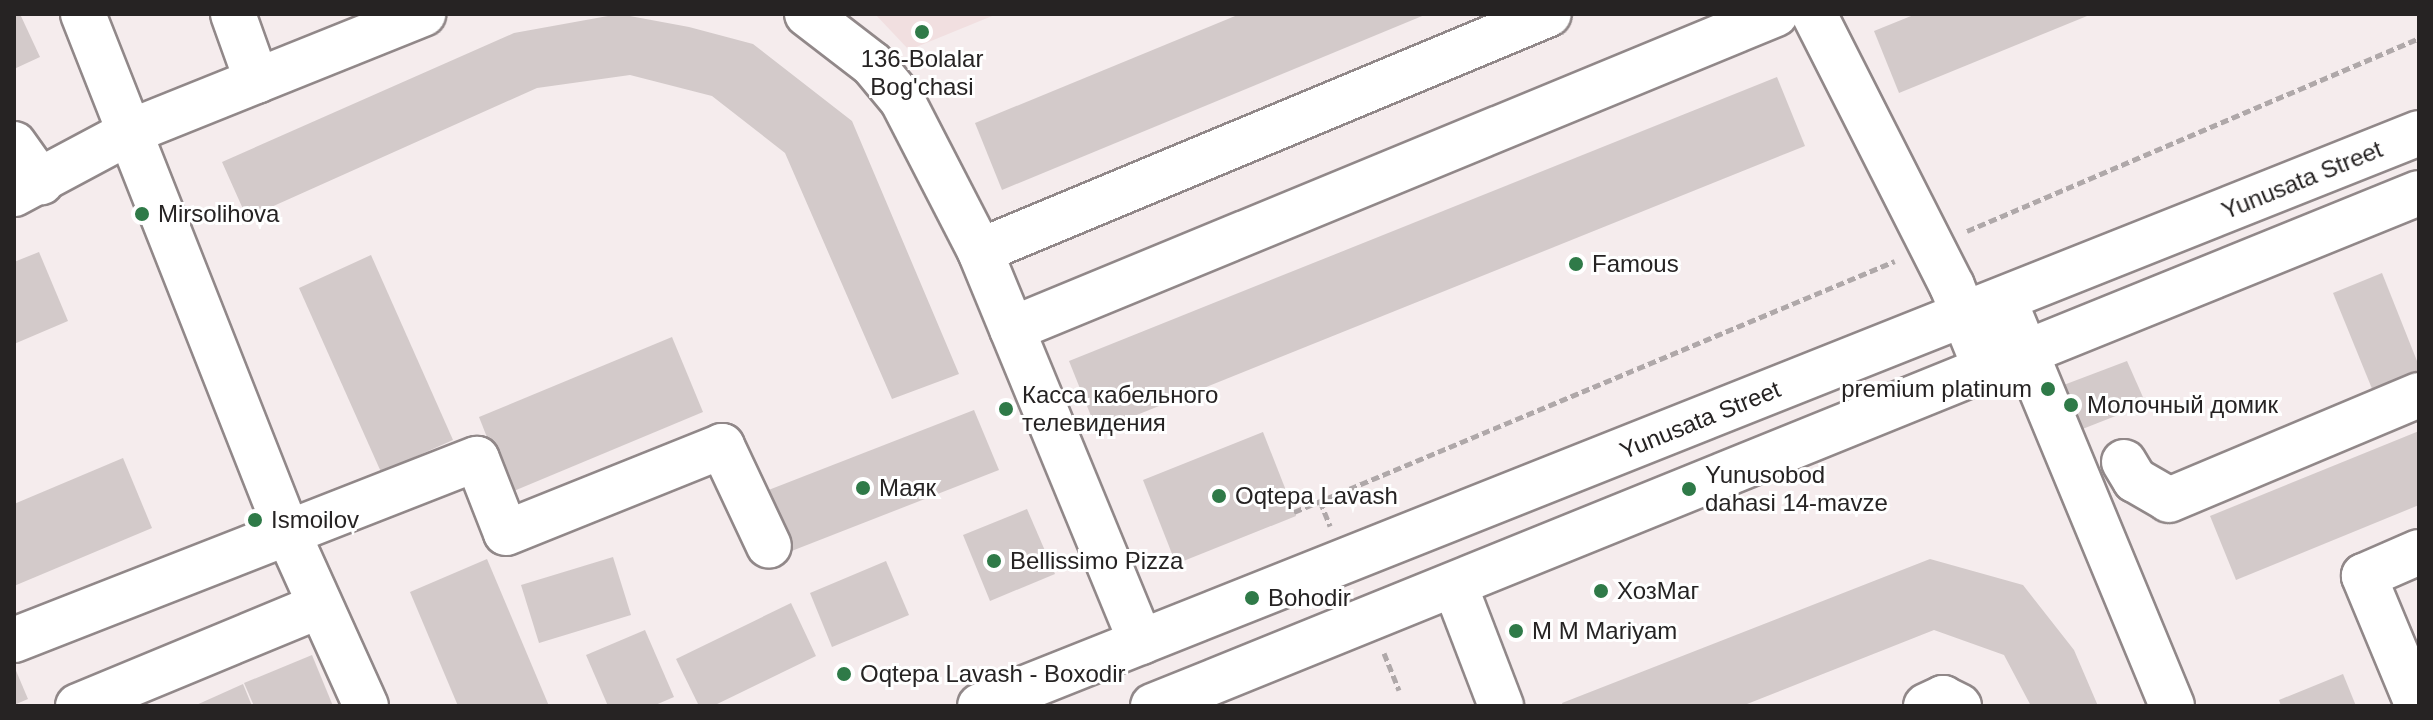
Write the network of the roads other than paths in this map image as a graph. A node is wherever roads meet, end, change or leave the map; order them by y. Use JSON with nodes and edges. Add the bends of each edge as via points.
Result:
{"nodes":[{"id":1,"x":83,"y":14,"type":"edge"},
{"id":2,"x":233,"y":14,"type":"edge"},
{"id":3,"x":423,"y":14,"type":"edge"},
{"id":4,"x":807,"y":14,"type":"edge"},
{"id":5,"x":1549,"y":14,"type":"edge"},
{"id":6,"x":1776,"y":14,"type":"edge"},
{"id":7,"x":1814,"y":14,"type":"edge"},
{"id":8,"x":257,"y":81,"type":"junction"},
{"id":9,"x":132,"y":131,"type":"junction"},
{"id":10,"x":2419,"y":133,"type":"edge"},
{"id":11,"x":14,"y":144,"type":"edge"},
{"id":12,"x":28,"y":188,"type":"edge"},
{"id":13,"x":2419,"y":193,"type":"edge"},
{"id":14,"x":980,"y":251,"type":"junction"},
{"id":15,"x":2004,"y":300,"type":"junction"},
{"id":16,"x":1964,"y":316,"type":"junction"},
{"id":17,"x":1012,"y":329,"type":"junction"},
{"id":18,"x":2026,"y":354,"type":"junction"},
{"id":19,"x":1986,"y":370,"type":"junction"},
{"id":20,"x":2419,"y":395,"type":"edge"},
{"id":21,"x":2124,"y":462,"type":"dead end"},
{"id":22,"x":287,"y":531,"type":"junction"},
{"id":23,"x":769,"y":546,"type":"dead end"},
{"id":24,"x":2419,"y":552,"type":"edge"},
{"id":25,"x":1455,"y":586,"type":"junction"},
{"id":26,"x":319,"y":606,"type":"junction"},
{"id":27,"x":14,"y":640,"type":"edge"},
{"id":28,"x":1141,"y":642,"type":"junction"},
{"id":29,"x":78,"y":706,"type":"edge"},
{"id":30,"x":366,"y":706,"type":"edge"},
{"id":31,"x":980,"y":706,"type":"edge"},
{"id":32,"x":1153,"y":706,"type":"edge"},
{"id":33,"x":1501,"y":706,"type":"edge"},
{"id":34,"x":1926,"y":706,"type":"edge"},
{"id":35,"x":1959,"y":706,"type":"edge"},
{"id":36,"x":2172,"y":706,"type":"edge"},
{"id":37,"x":2418,"y":706,"type":"edge"}],
"edges":[{"from":1,"to":9,"type":"main road"},
{"from":2,"to":8,"type":"main road"},
{"from":3,"to":8,"type":"main road"},
{"from":4,"to":14,"type":"main road","via":[[872,64],[902,100]]},
{"from":5,"to":14,"type":"main road"},
{"from":6,"to":17,"type":"main road"},
{"from":7,"to":16,"type":"main road"},
{"from":8,"to":9,"type":"main road"},
{"from":9,"to":12,"type":"main road"},
{"from":9,"to":22,"type":"main road"},
{"from":10,"to":15,"type":"main road","name":"Yunusata Street"},
{"from":11,"to":12,"type":"main road"},
{"from":13,"to":18,"type":"main road"},
{"from":14,"to":17,"type":"main road"},
{"from":15,"to":16,"type":"main road","name":"Yunusata Street"},
{"from":15,"to":18,"type":"main road"},
{"from":16,"to":19,"type":"main road"},
{"from":16,"to":28,"type":"main road","name":"Yunusata Street"},
{"from":17,"to":28,"type":"main road"},
{"from":18,"to":19,"type":"main road"},
{"from":18,"to":36,"type":"main road"},
{"from":19,"to":25,"type":"main road"},
{"from":20,"to":21,"type":"main road","via":[[2169,500],[2135,480]]},
{"from":22,"to":23,"type":"main road","via":[[477,459],[506,533],[722,446]]},
{"from":22,"to":26,"type":"main road"},
{"from":22,"to":27,"type":"main road"},
{"from":24,"to":37,"type":"main road","via":[[2364,576]]},
{"from":25,"to":32,"type":"main road"},
{"from":25,"to":33,"type":"main road"},
{"from":26,"to":29,"type":"main road"},
{"from":26,"to":30,"type":"main road"},
{"from":28,"to":31,"type":"main road","name":"Yunusata Street"},
{"from":34,"to":35,"type":"main road","via":[[1943,698]]}]}
